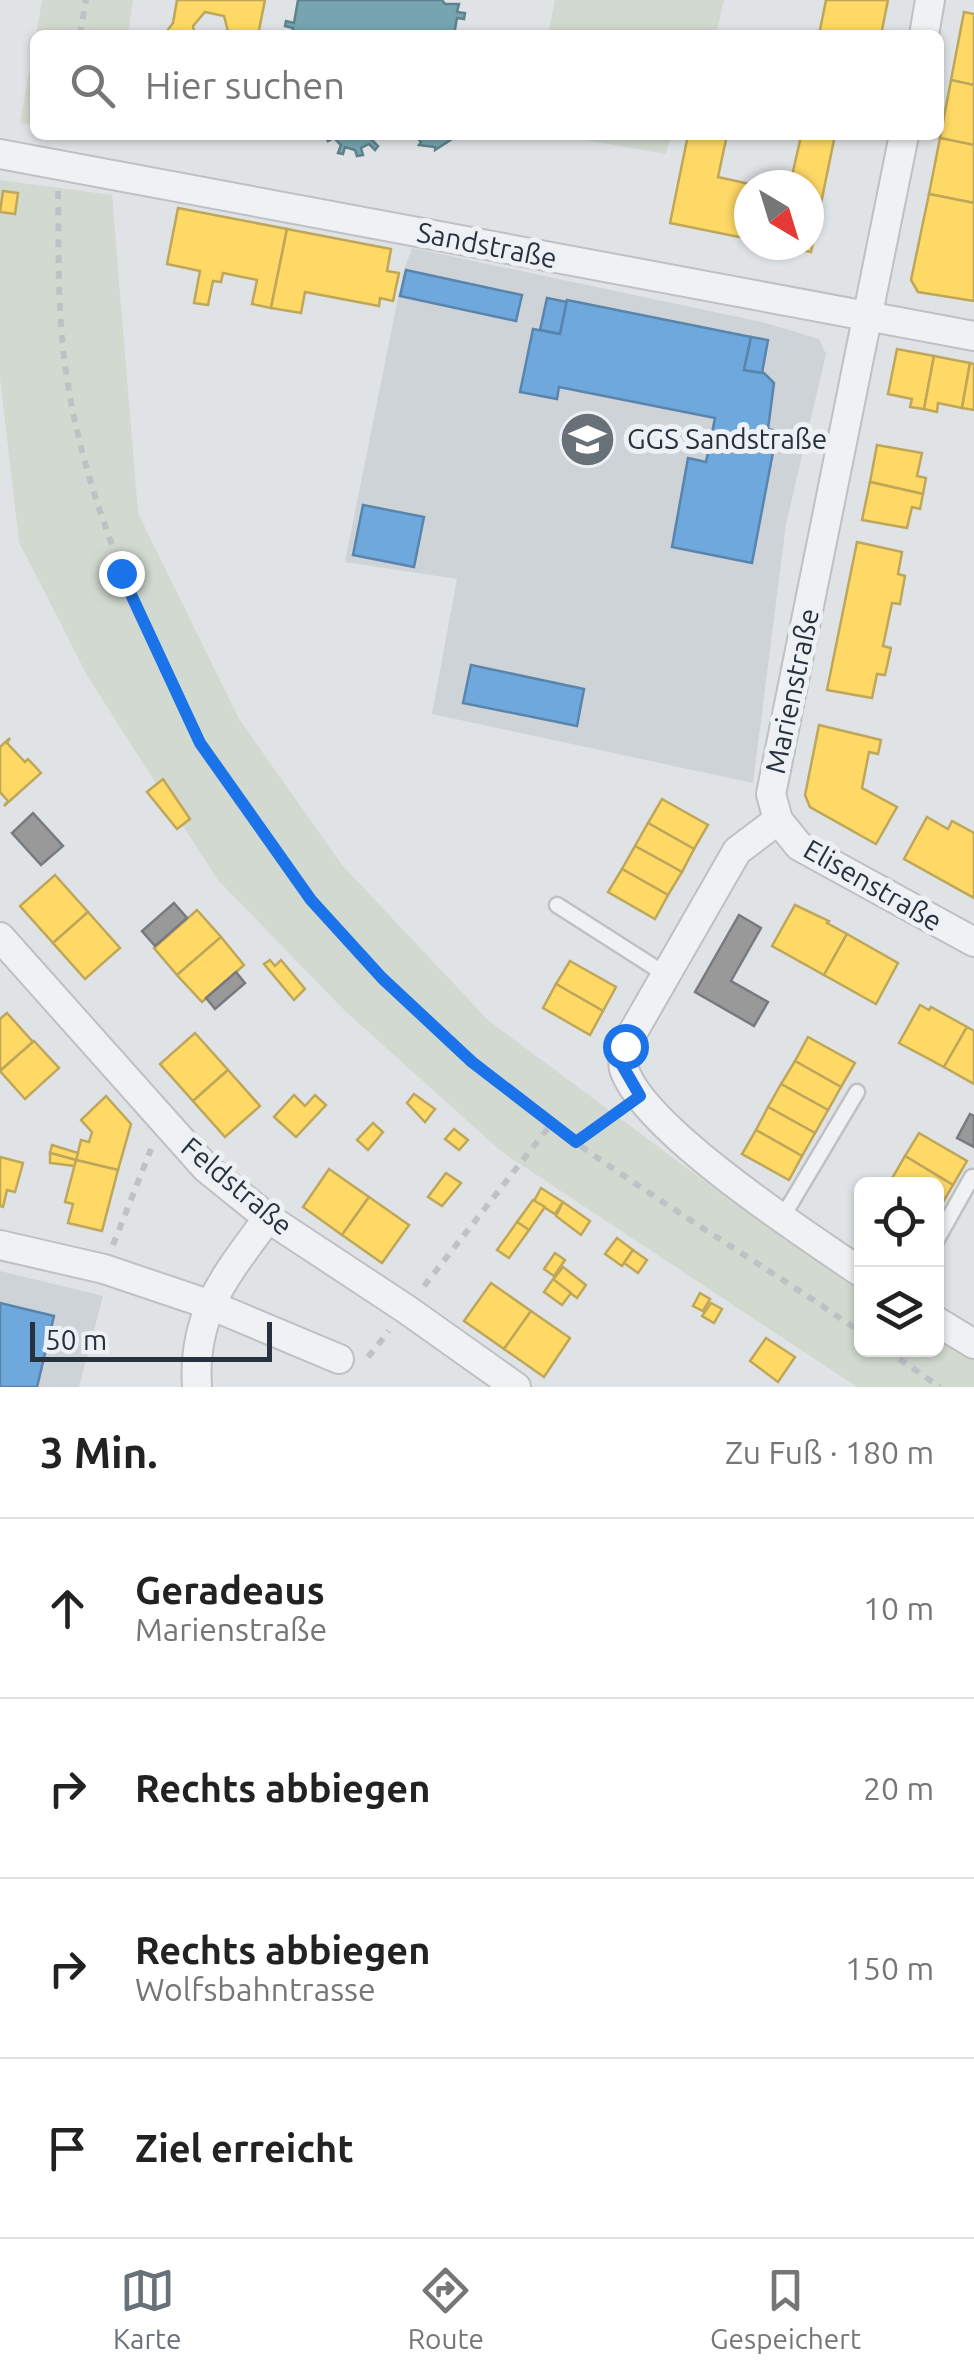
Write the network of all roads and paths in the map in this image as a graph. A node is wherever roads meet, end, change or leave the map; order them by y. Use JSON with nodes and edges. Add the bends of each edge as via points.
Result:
{"nodes":[{"id":1,"x":86,"y":0,"type":"edge"},
{"id":2,"x":930,"y":0,"type":"edge"},
{"id":3,"x":81,"y":30,"type":"edge"},
{"id":4,"x":925,"y":30,"type":"edge"},
{"id":5,"x":903,"y":140,"type":"edge"},
{"id":6,"x":0,"y":154,"type":"edge"},
{"id":7,"x":57,"y":164,"type":"junction"},
{"id":8,"x":869,"y":317,"type":"junction"},
{"id":9,"x":974,"y":336,"type":"edge"},
{"id":10,"x":778,"y":820,"type":"junction"},
{"id":11,"x":557,"y":906,"type":"dead end"},
{"id":12,"x":0,"y":936,"type":"edge"},
{"id":13,"x":974,"y":942,"type":"edge"},
{"id":14,"x":668,"y":976,"type":"junction"},
{"id":15,"x":858,"y":1092,"type":"dead end"},
{"id":16,"x":640,"y":1096,"type":"junction"},
{"id":17,"x":162,"y":1121,"type":"junction"},
{"id":18,"x":552,"y":1123,"type":"junction"},
{"id":19,"x":576,"y":1142,"type":"junction"},
{"id":20,"x":972,"y":1178,"type":"edge"},
{"id":21,"x":268,"y":1218,"type":"junction"},
{"id":22,"x":782,"y":1218,"type":"junction"},
{"id":23,"x":944,"y":1227,"type":"edge"},
{"id":24,"x":0,"y":1245,"type":"edge"},
{"id":25,"x":854,"y":1268,"type":"edge"},
{"id":26,"x":104,"y":1269,"type":"junction"},
{"id":27,"x":208,"y":1304,"type":"junction"},
{"id":28,"x":406,"y":1309,"type":"junction"},
{"id":29,"x":854,"y":1327,"type":"edge"},
{"id":30,"x":944,"y":1327,"type":"edge"},
{"id":31,"x":974,"y":1344,"type":"edge"},
{"id":32,"x":896,"y":1357,"type":"edge"},
{"id":33,"x":340,"y":1359,"type":"joint"},
{"id":34,"x":197,"y":1387,"type":"edge"},
{"id":35,"x":516,"y":1387,"type":"edge"},
{"id":36,"x":940,"y":1387,"type":"edge"}],
"edges":[{"from":1,"to":3,"type":"path"},
{"from":2,"to":4,"type":"street"},
{"from":5,"to":8,"type":"street","name":"Marienstraße"},
{"from":6,"to":7,"type":"street","name":"Sandstraße"},
{"from":7,"to":8,"type":"street","name":"Sandstraße"},
{"from":7,"to":18,"type":"path","via":[[56,272],[66,374],[87,468],[121,573],[200,743],[311,900],[382,978],[472,1062]]},
{"from":8,"to":9,"type":"street","name":"Sandstraße"},
{"from":8,"to":10,"type":"street","name":"Marienstraße","via":[[771,794]]},
{"from":10,"to":13,"type":"street","name":"Elisenstraße","via":[[799,846]]},
{"from":10,"to":14,"type":"street","via":[[737,851]]},
{"from":11,"to":14,"type":"lane"},
{"from":12,"to":17,"type":"street","name":"Feldstraße"},
{"from":14,"to":16,"type":"street","via":[[625,1046],[622,1065]]},
{"from":15,"to":22,"type":"lane"},
{"from":16,"to":19,"type":"path"},
{"from":16,"to":22,"type":"street","via":[[688,1145]]},
{"from":17,"to":21,"type":"street","name":"Feldstraße"},
{"from":17,"to":26,"type":"path"},
{"from":18,"to":19,"type":"path"},
{"from":18,"to":28,"type":"path"},
{"from":19,"to":29,"type":"path"},
{"from":20,"to":23,"type":"lane"},
{"from":21,"to":27,"type":"street"},
{"from":21,"to":28,"type":"street","name":"Feldstraße"},
{"from":22,"to":25,"type":"street"},
{"from":24,"to":26,"type":"street"},
{"from":26,"to":27,"type":"street"},
{"from":27,"to":33,"type":"street"},
{"from":27,"to":34,"type":"street","via":[[198,1341]]},
{"from":28,"to":33,"type":"path","via":[[360,1368]]},
{"from":28,"to":35,"type":"street","name":"Feldstraße"},
{"from":30,"to":31,"type":"street"},
{"from":32,"to":36,"type":"path"}]}
